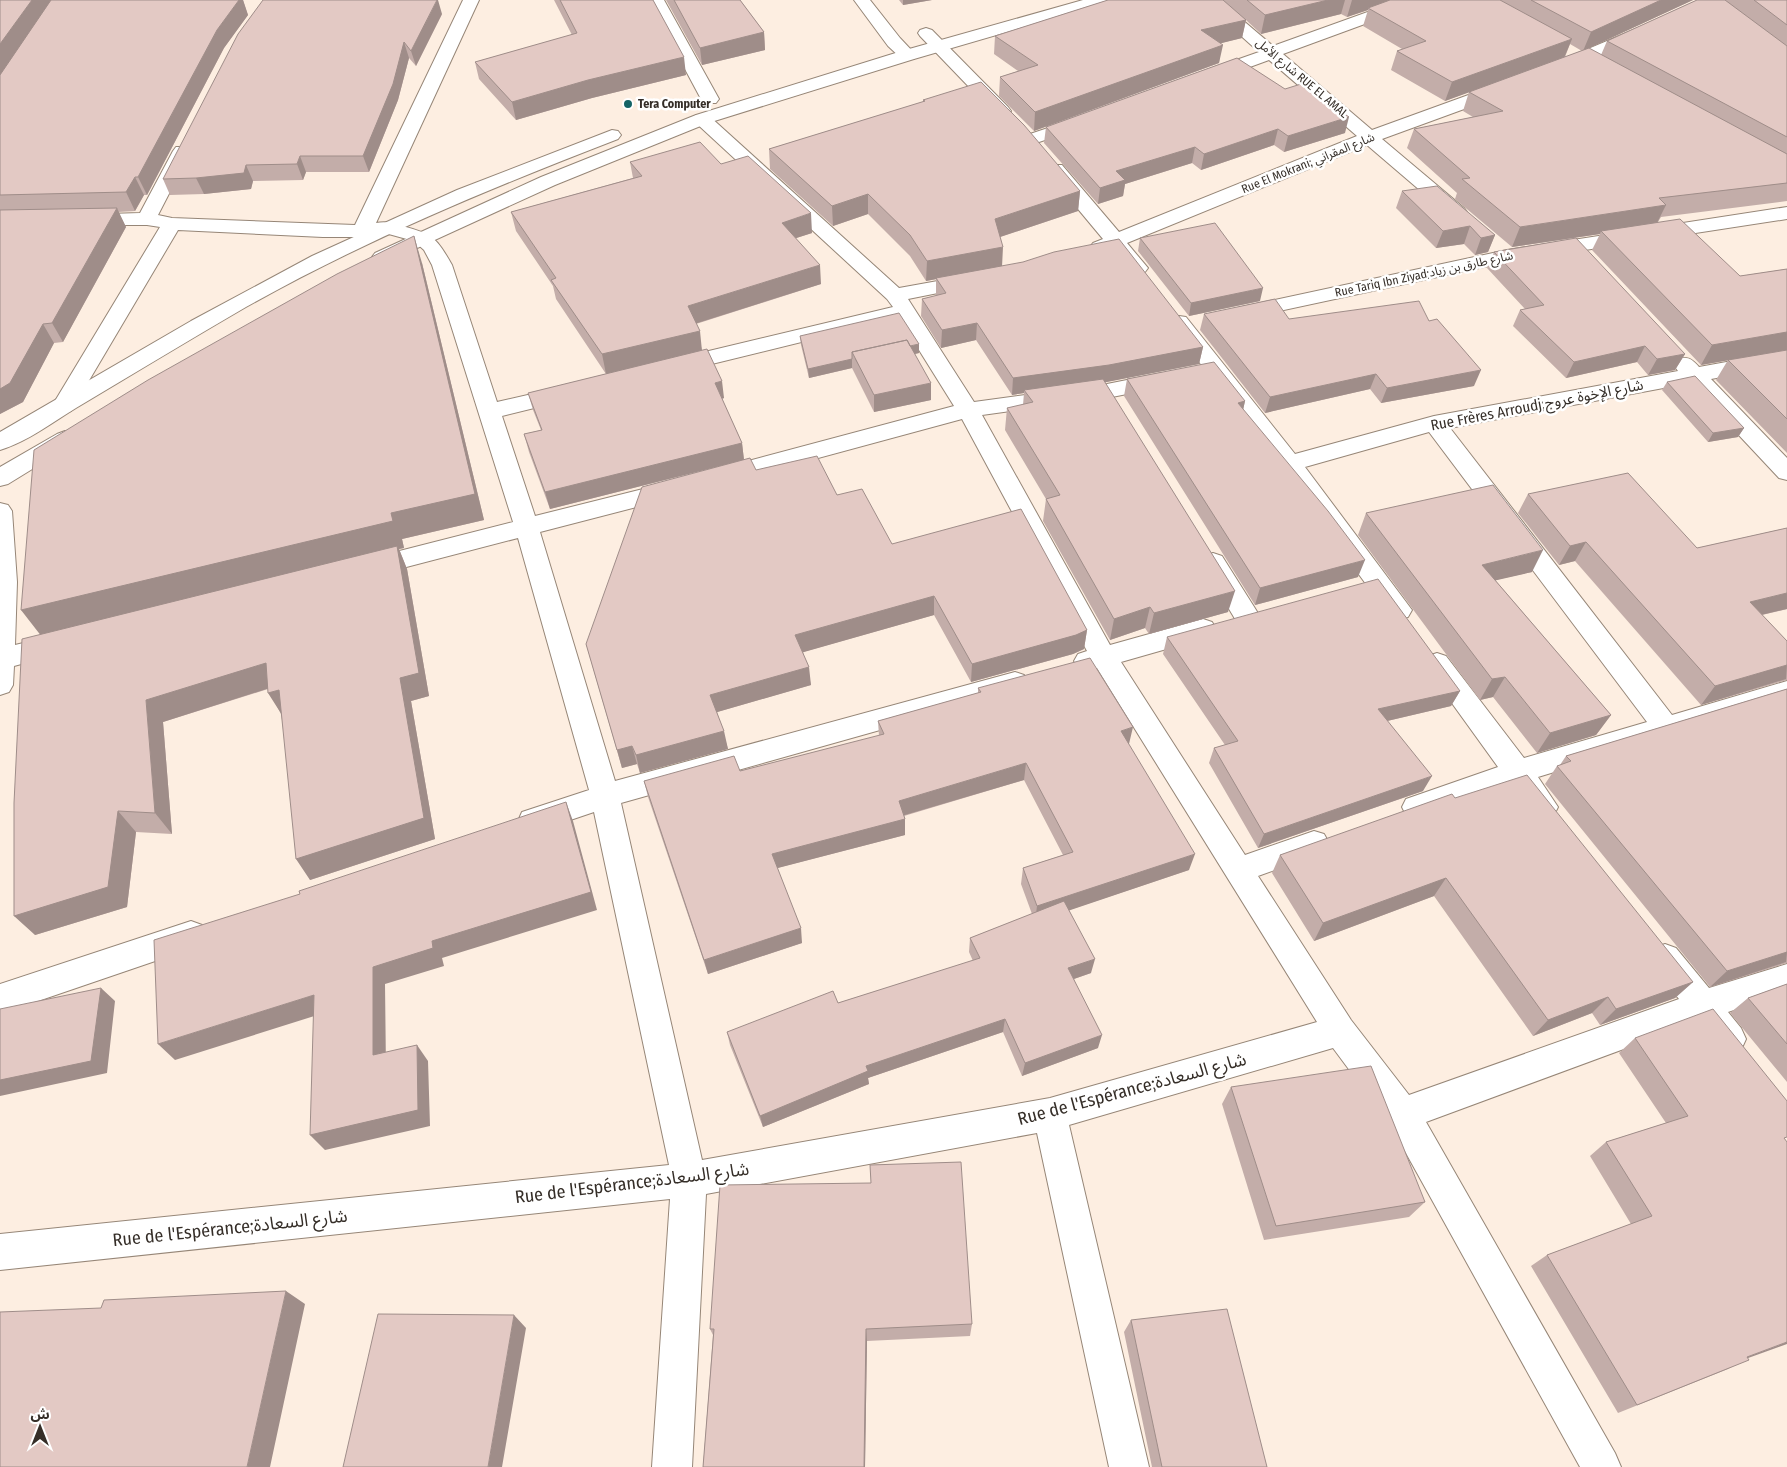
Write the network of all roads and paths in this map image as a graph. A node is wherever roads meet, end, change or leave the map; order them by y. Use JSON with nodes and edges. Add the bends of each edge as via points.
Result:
{"nodes":[{"id":1,"x":471,"y":0,"type":"edge"},
{"id":2,"x":656,"y":0,"type":"edge"},
{"id":3,"x":862,"y":0,"type":"edge"},
{"id":4,"x":1035,"y":0,"type":"edge"},
{"id":5,"x":1100,"y":0,"type":"edge"},
{"id":6,"x":1209,"y":0,"type":"edge"},
{"id":7,"x":1416,"y":0,"type":"edge"},
{"id":8,"x":1654,"y":26,"type":"edge"},
{"id":9,"x":934,"y":40,"type":"junction"},
{"id":10,"x":901,"y":49,"type":"junction"},
{"id":11,"x":1566,"y":50,"type":"edge"},
{"id":12,"x":1273,"y":53,"type":"junction"},
{"id":13,"x":1583,"y":59,"type":"junction"},
{"id":14,"x":1600,"y":68,"type":"edge"},
{"id":15,"x":1546,"y":73,"type":"edge"},
{"id":16,"x":1198,"y":80,"type":"edge"},
{"id":17,"x":1518,"y":83,"type":"edge"},
{"id":18,"x":706,"y":109,"type":"junction"},
{"id":19,"x":1095,"y":117,"type":"edge"},
{"id":20,"x":190,"y":134,"type":"edge"},
{"id":21,"x":1370,"y":137,"type":"junction"},
{"id":22,"x":1030,"y":140,"type":"junction"},
{"id":23,"x":1787,"y":213,"type":"edge"},
{"id":24,"x":66,"y":219,"type":"edge"},
{"id":25,"x":147,"y":219,"type":"junction"},
{"id":26,"x":172,"y":224,"type":"junction"},
{"id":27,"x":1471,"y":225,"type":"edge"},
{"id":28,"x":374,"y":229,"type":"junction"},
{"id":29,"x":421,"y":237,"type":"junction"},
{"id":30,"x":1117,"y":241,"type":"junction"},
{"id":31,"x":1078,"y":253,"type":"edge"},
{"id":32,"x":362,"y":266,"type":"edge"},
{"id":33,"x":992,"y":277,"type":"edge"},
{"id":34,"x":900,"y":303,"type":"junction"},
{"id":35,"x":1201,"y":322,"type":"junction"},
{"id":36,"x":1668,"y":346,"type":"edge"},
{"id":37,"x":1787,"y":358,"type":"edge"},
{"id":38,"x":1215,"y":369,"type":"junction"},
{"id":39,"x":654,"y":371,"type":"edge"},
{"id":40,"x":1694,"y":375,"type":"junction"},
{"id":41,"x":587,"y":388,"type":"edge"},
{"id":42,"x":63,"y":406,"type":"junction"},
{"id":43,"x":968,"y":410,"type":"junction"},
{"id":44,"x":491,"y":411,"type":"junction"},
{"id":45,"x":1434,"y":423,"type":"junction"},
{"id":46,"x":84,"y":428,"type":"edge"},
{"id":47,"x":0,"y":442,"type":"edge"},
{"id":48,"x":1290,"y":463,"type":"junction"},
{"id":49,"x":1787,"y":472,"type":"edge"},
{"id":50,"x":0,"y":478,"type":"edge"},
{"id":51,"x":0,"y":511,"type":"edge"},
{"id":52,"x":527,"y":528,"type":"junction"},
{"id":53,"x":1200,"y":542,"type":"edge"},
{"id":54,"x":346,"y":573,"type":"edge"},
{"id":55,"x":1379,"y":582,"type":"junction"},
{"id":56,"x":1350,"y":589,"type":"edge"},
{"id":57,"x":1275,"y":610,"type":"edge"},
{"id":58,"x":1247,"y":617,"type":"junction"},
{"id":59,"x":78,"y":640,"type":"edge"},
{"id":60,"x":1104,"y":657,"type":"junction"},
{"id":61,"x":1,"y":659,"type":"edge"},
{"id":62,"x":1065,"y":668,"type":"edge"},
{"id":63,"x":1037,"y":676,"type":"edge"},
{"id":64,"x":0,"y":685,"type":"edge"},
{"id":65,"x":1787,"y":692,"type":"edge"},
{"id":66,"x":1665,"y":726,"type":"junction"},
{"id":67,"x":1516,"y":772,"type":"junction"},
{"id":68,"x":605,"y":796,"type":"junction"},
{"id":69,"x":1396,"y":814,"type":"edge"},
{"id":70,"x":1560,"y":826,"type":"edge"},
{"id":71,"x":511,"y":828,"type":"edge"},
{"id":72,"x":1340,"y":834,"type":"edge"},
{"id":73,"x":1238,"y":870,"type":"junction"},
{"id":74,"x":218,"y":926,"type":"edge"},
{"id":75,"x":1653,"y":943,"type":"edge"},
{"id":76,"x":1787,"y":978,"type":"edge"},
{"id":77,"x":0,"y":999,"type":"edge"},
{"id":78,"x":1703,"y":1005,"type":"junction"},
{"id":79,"x":1340,"y":1031,"type":"junction"},
{"id":80,"x":1745,"y":1058,"type":"edge"},
{"id":81,"x":1050,"y":1114,"type":"junction"},
{"id":82,"x":1403,"y":1114,"type":"junction"},
{"id":83,"x":689,"y":1180,"type":"junction"},
{"id":84,"x":0,"y":1252,"type":"edge"},
{"id":85,"x":672,"y":1467,"type":"edge"},
{"id":86,"x":1129,"y":1467,"type":"edge"},
{"id":87,"x":1601,"y":1467,"type":"edge"}],
"edges":[{"from":1,"to":28,"type":"street"},
{"from":2,"to":18,"type":"street"},
{"from":3,"to":10,"type":"street"},
{"from":4,"to":9,"type":"street"},
{"from":5,"to":9,"type":"street"},
{"from":6,"to":12,"type":"street","name":"شارع الأمل RUE EL AMAL"},
{"from":7,"to":12,"type":"street"},
{"from":8,"to":13,"type":"street"},
{"from":9,"to":10,"type":"street"},
{"from":9,"to":22,"type":"street"},
{"from":10,"to":18,"type":"street"},
{"from":11,"to":13,"type":"street"},
{"from":12,"to":16,"type":"street"},
{"from":12,"to":21,"type":"street","name":"شارع الأمل RUE EL AMAL"},
{"from":13,"to":14,"type":"street"},
{"from":13,"to":15,"type":"street"},
{"from":17,"to":21,"type":"street","name":"Rue El Mokrani; شارع المقراني"},
{"from":18,"to":28,"type":"street","via":[[635,126]]},
{"from":18,"to":29,"type":"street"},
{"from":18,"to":34,"type":"street"},
{"from":19,"to":22,"type":"street"},
{"from":20,"to":25,"type":"street"},
{"from":21,"to":27,"type":"street","name":"شارع الأمل RUE EL AMAL"},
{"from":21,"to":30,"type":"street","name":"Rue El Mokrani; شارع المقراني"},
{"from":22,"to":30,"type":"street"},
{"from":23,"to":35,"type":"street","name":"Rue Tariq Ibn Ziyad;شارع طارق بن زياد","via":[[1581,253],[1500,250]]},
{"from":24,"to":25,"type":"street"},
{"from":25,"to":26,"type":"street"},
{"from":26,"to":28,"type":"street","via":[[323,231]]},
{"from":26,"to":42,"type":"street"},
{"from":28,"to":29,"type":"street"},
{"from":28,"to":42,"type":"street"},
{"from":29,"to":32,"type":"street"},
{"from":29,"to":44,"type":"street","via":[[432,247],[442,265]]},
{"from":30,"to":31,"type":"street","name":"Rue El Mokrani; شارع المقراني"},
{"from":30,"to":35,"type":"street","via":[[1158,295]]},
{"from":33,"to":34,"type":"street"},
{"from":34,"to":39,"type":"street"},
{"from":34,"to":43,"type":"street"},
{"from":35,"to":38,"type":"street"},
{"from":36,"to":40,"type":"street"},
{"from":37,"to":40,"type":"street","name":"Rue Frères Arroudj;شارع الإخوة عروج"},
{"from":38,"to":43,"type":"street","via":[[1112,400]]},
{"from":38,"to":48,"type":"street"},
{"from":40,"to":45,"type":"street","name":"Rue Frères Arroudj;شارع الإخوة عروج"},
{"from":40,"to":49,"type":"street"},
{"from":41,"to":44,"type":"street"},
{"from":42,"to":47,"type":"street"},
{"from":43,"to":52,"type":"street"},
{"from":43,"to":60,"type":"street"},
{"from":44,"to":52,"type":"street"},
{"from":45,"to":48,"type":"street","name":"Rue Frères Arroudj;شارع الإخوة عروج"},
{"from":45,"to":66,"type":"street"},
{"from":46,"to":50,"type":"street"},
{"from":48,"to":55,"type":"street"},
{"from":51,"to":61,"type":"street","via":[[4,582]]},
{"from":52,"to":54,"type":"street"},
{"from":52,"to":68,"type":"street"},
{"from":53,"to":58,"type":"street"},
{"from":55,"to":56,"type":"street"},
{"from":55,"to":67,"type":"street"},
{"from":57,"to":58,"type":"street"},
{"from":58,"to":60,"type":"street"},
{"from":59,"to":61,"type":"street"},
{"from":60,"to":62,"type":"street"},
{"from":60,"to":73,"type":"street"},
{"from":61,"to":64,"type":"street"},
{"from":63,"to":68,"type":"street"},
{"from":65,"to":66,"type":"street"},
{"from":66,"to":67,"type":"street"},
{"from":67,"to":69,"type":"street"},
{"from":67,"to":70,"type":"street"},
{"from":68,"to":71,"type":"street"},
{"from":68,"to":83,"type":"street"},
{"from":72,"to":73,"type":"street"},
{"from":73,"to":79,"type":"street"},
{"from":74,"to":77,"type":"street"},
{"from":75,"to":78,"type":"street"},
{"from":76,"to":78,"type":"street"},
{"from":78,"to":80,"type":"street"},
{"from":78,"to":82,"type":"street"},
{"from":79,"to":81,"type":"street","name":"Rue de l'Espérance;شارع السعادة"},
{"from":79,"to":82,"type":"street"},
{"from":81,"to":83,"type":"street","name":"Rue de l'Espérance;شارع السعادة"},
{"from":81,"to":86,"type":"street"},
{"from":82,"to":87,"type":"street"},
{"from":83,"to":84,"type":"street","name":"Rue de l'Espérance;شارع السعادة"},
{"from":83,"to":85,"type":"street"}]}
